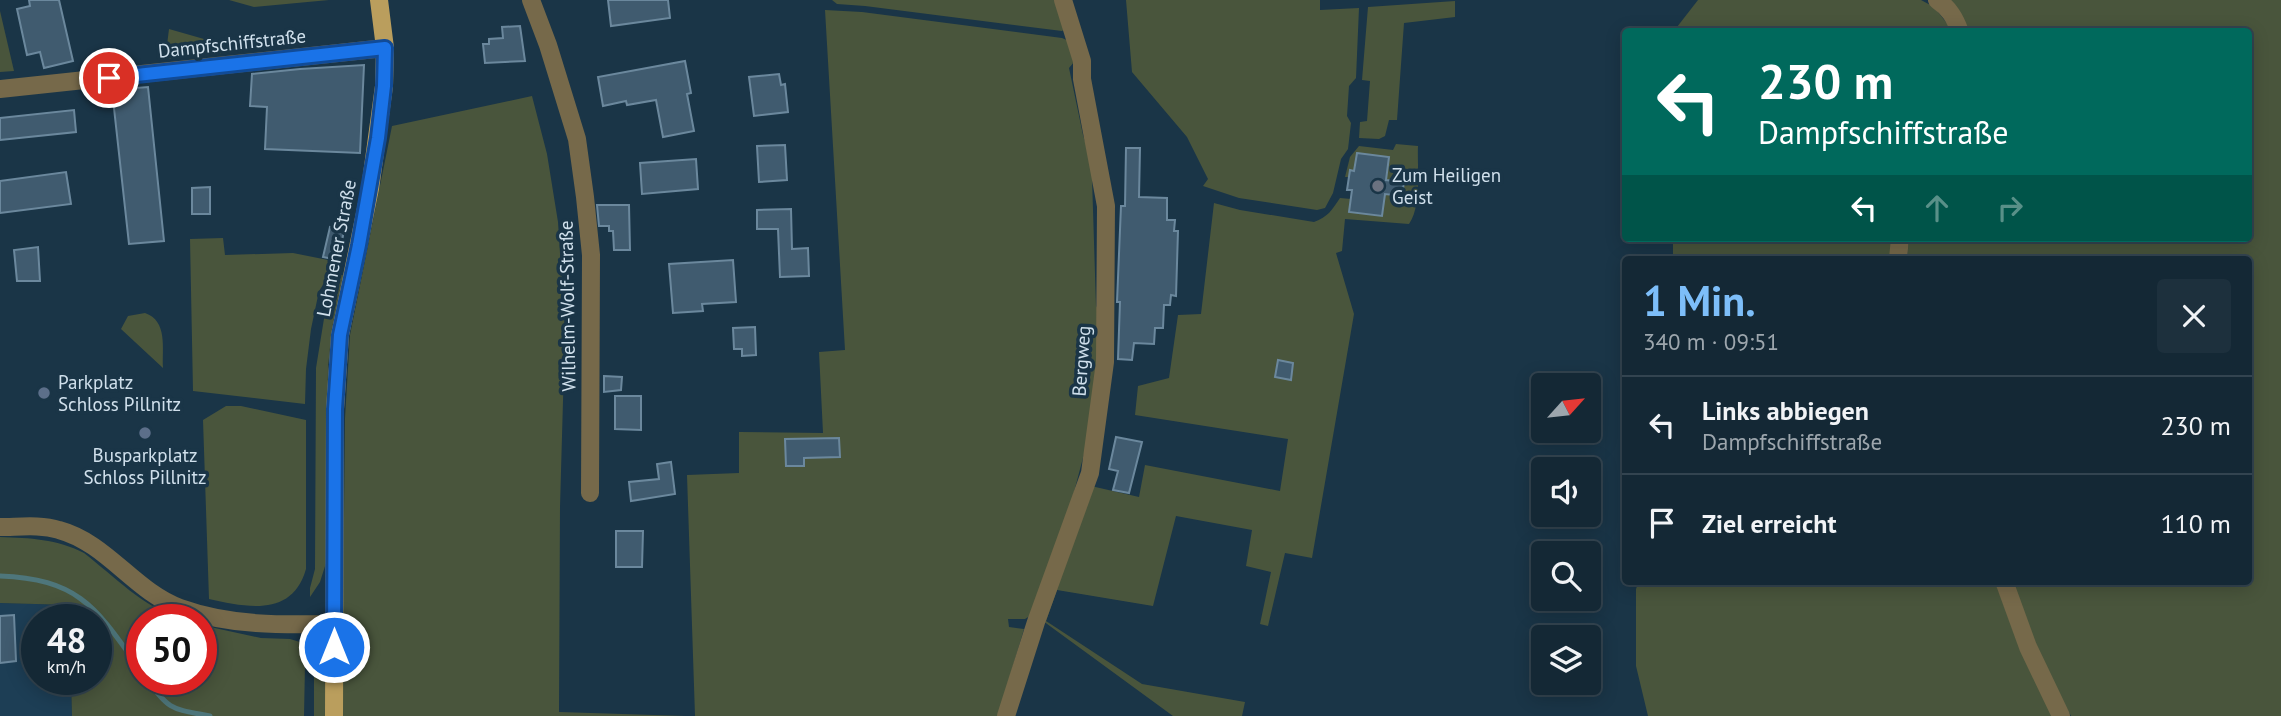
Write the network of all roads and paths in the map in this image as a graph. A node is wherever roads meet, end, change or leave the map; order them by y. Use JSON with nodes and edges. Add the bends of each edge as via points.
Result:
{"nodes":[{"id":1,"x":379,"y":0,"type":"edge"},
{"id":2,"x":531,"y":0,"type":"edge"},
{"id":3,"x":1063,"y":0,"type":"edge"},
{"id":4,"x":1937,"y":0,"type":"edge"},
{"id":5,"x":1959,"y":28,"type":"edge"},
{"id":6,"x":385,"y":48,"type":"junction"},
{"id":7,"x":0,"y":89,"type":"edge"},
{"id":8,"x":590,"y":493,"type":"dead end"},
{"id":9,"x":0,"y":527,"type":"edge"},
{"id":10,"x":2005,"y":585,"type":"edge"},
{"id":11,"x":334,"y":624,"type":"junction"},
{"id":12,"x":334,"y":716,"type":"edge"},
{"id":13,"x":1006,"y":716,"type":"edge"},
{"id":14,"x":2061,"y":716,"type":"edge"}],
"edges":[{"from":1,"to":6,"type":"main road","name":"Lohmener Straße"},
{"from":2,"to":8,"type":"street","name":"Wilhelm-Wolf-Straße","via":[[577,139],[586,209],[591,255]]},
{"from":3,"to":13,"type":"street","name":"Bergweg","via":[[1082,61],[1106,206],[1105,362],[1090,472]]},
{"from":4,"to":5,"type":"street"},
{"from":6,"to":7,"type":"street","name":"Dampfschiffstraße"},
{"from":6,"to":11,"type":"main road","name":"Lohmener Straße","via":[[378,138],[340,335]]},
{"from":9,"to":11,"type":"street","via":[[41,527],[72,535],[90,544],[150,593],[179,607],[257,625]]},
{"from":10,"to":14,"type":"street"},
{"from":11,"to":12,"type":"main road","name":"Lohmener Straße"}]}
